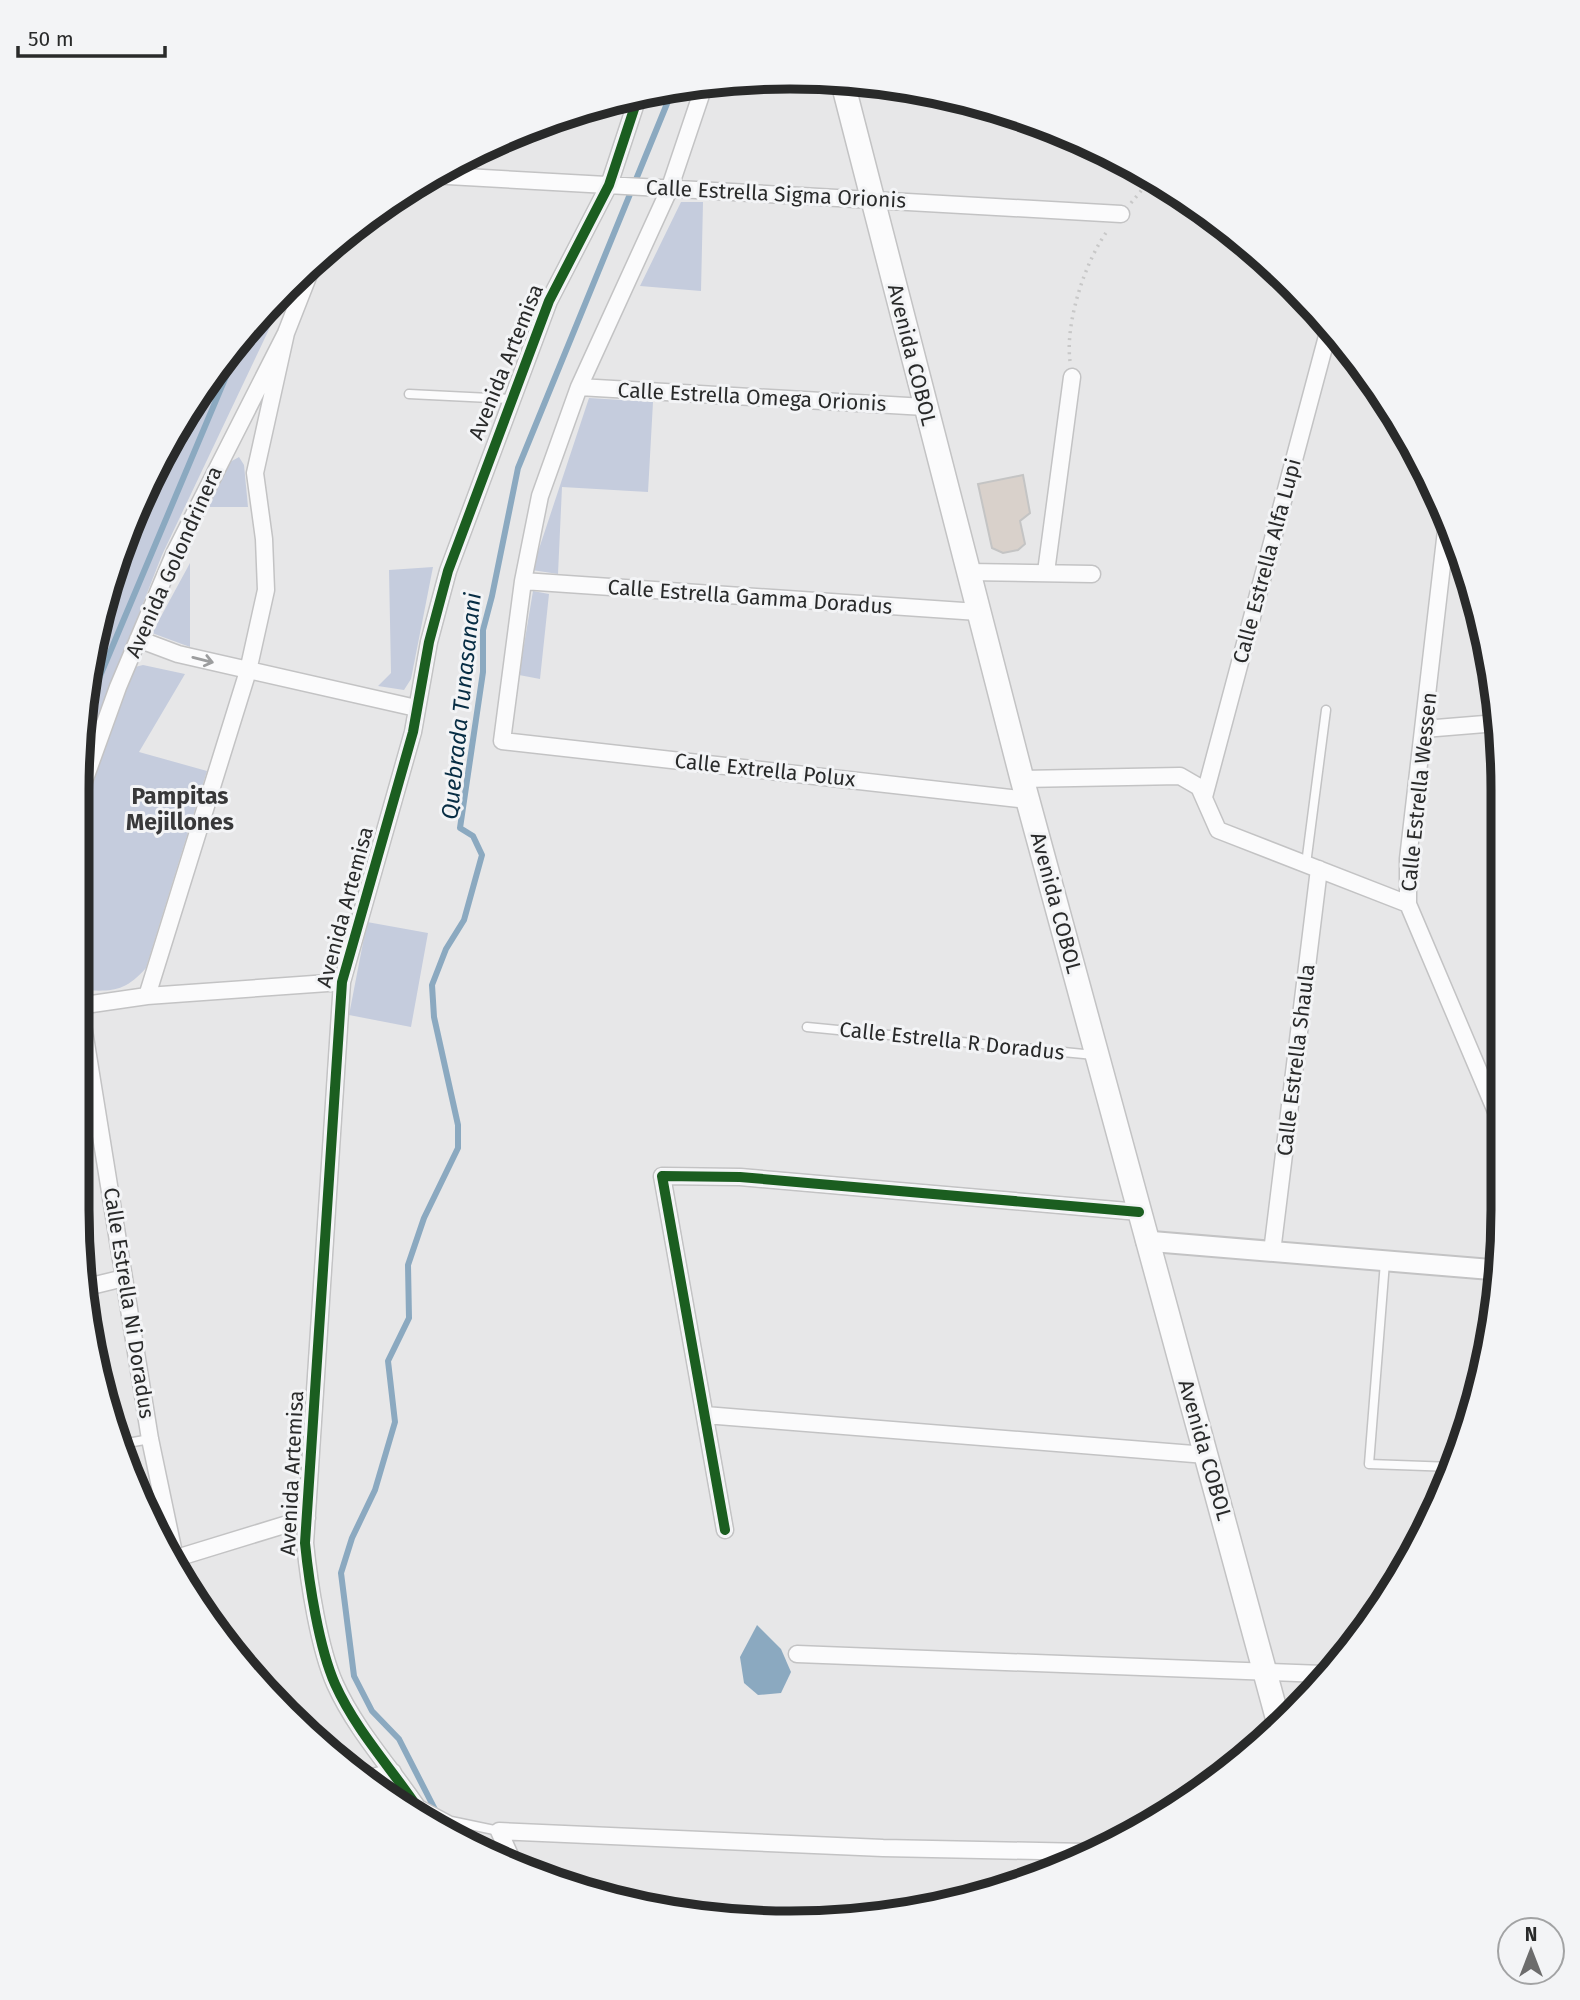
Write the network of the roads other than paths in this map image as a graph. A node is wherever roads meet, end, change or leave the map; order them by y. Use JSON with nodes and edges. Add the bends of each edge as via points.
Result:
{"nodes":[{"id":1,"x":845,"y":92,"type":"edge"},
{"id":2,"x":701,"y":95,"type":"edge"},
{"id":3,"x":635,"y":107,"type":"edge"},
{"id":4,"x":453,"y":176,"type":"edge"},
{"id":5,"x":609,"y":185,"type":"junction"},
{"id":6,"x":669,"y":190,"type":"junction"},
{"id":7,"x":873,"y":199,"type":"junction"},
{"id":8,"x":1121,"y":214,"type":"road end"},
{"id":9,"x":305,"y":284,"type":"edge"},
{"id":10,"x":286,"y":332,"type":"junction"},
{"id":11,"x":1325,"y":338,"type":"edge"},
{"id":12,"x":1072,"y":377,"type":"road end"},
{"id":13,"x":579,"y":387,"type":"junction"},
{"id":14,"x":409,"y":394,"type":"dead end"},
{"id":15,"x":511,"y":399,"type":"junction"},
{"id":16,"x":925,"y":407,"type":"junction"},
{"id":17,"x":1445,"y":542,"type":"edge"},
{"id":18,"x":968,"y":572,"type":"junction"},
{"id":19,"x":1046,"y":572,"type":"junction"},
{"id":20,"x":1092,"y":574,"type":"dead end"},
{"id":21,"x":523,"y":581,"type":"junction"},
{"id":22,"x":978,"y":612,"type":"junction"},
{"id":23,"x":138,"y":639,"type":"junction"},
{"id":24,"x":248,"y":671,"type":"junction"},
{"id":25,"x":416,"y":708,"type":"junction"},
{"id":26,"x":1326,"y":710,"type":"dead end"},
{"id":27,"x":1487,"y":724,"type":"edge"},
{"id":28,"x":1424,"y":729,"type":"junction"},
{"id":29,"x":90,"y":766,"type":"edge"},
{"id":30,"x":1025,"y":789,"type":"junction"},
{"id":31,"x":1204,"y":797,"type":"junction"},
{"id":32,"x":1312,"y":867,"type":"junction"},
{"id":33,"x":1408,"y":904,"type":"junction"},
{"id":34,"x":342,"y":982,"type":"junction"},
{"id":35,"x":147,"y":996,"type":"junction"},
{"id":36,"x":89,"y":1006,"type":"edge"},
{"id":37,"x":807,"y":1027,"type":"dead end"},
{"id":38,"x":1097,"y":1055,"type":"junction"},
{"id":39,"x":89,"y":1068,"type":"edge"},
{"id":40,"x":1491,"y":1100,"type":"edge"},
{"id":41,"x":1139,"y":1212,"type":"junction"},
{"id":42,"x":1146,"y":1241,"type":"junction"},
{"id":43,"x":1272,"y":1252,"type":"junction"},
{"id":44,"x":1385,"y":1261,"type":"junction"},
{"id":45,"x":1488,"y":1269,"type":"edge"},
{"id":46,"x":124,"y":1278,"type":"junction"},
{"id":47,"x":94,"y":1285,"type":"edge"},
{"id":48,"x":705,"y":1415,"type":"junction"},
{"id":49,"x":150,"y":1439,"type":"junction"},
{"id":50,"x":129,"y":1443,"type":"edge"},
{"id":51,"x":1206,"y":1455,"type":"junction"},
{"id":52,"x":1441,"y":1467,"type":"edge"},
{"id":53,"x":307,"y":1518,"type":"junction"},
{"id":54,"x":168,"y":1531,"type":"edge"},
{"id":55,"x":725,"y":1531,"type":"dead end"},
{"id":56,"x":181,"y":1557,"type":"edge"},
{"id":57,"x":797,"y":1654,"type":"dead end"},
{"id":58,"x":1266,"y":1672,"type":"junction"},
{"id":59,"x":1315,"y":1674,"type":"edge"},
{"id":60,"x":1277,"y":1715,"type":"edge"},
{"id":61,"x":393,"y":1772,"type":"junction"},
{"id":62,"x":377,"y":1776,"type":"edge"},
{"id":63,"x":410,"y":1794,"type":"junction"},
{"id":64,"x":414,"y":1801,"type":"edge"},
{"id":65,"x":424,"y":1807,"type":"edge"},
{"id":66,"x":438,"y":1816,"type":"edge"},
{"id":67,"x":499,"y":1831,"type":"junction"},
{"id":68,"x":508,"y":1851,"type":"edge"},
{"id":69,"x":1068,"y":1853,"type":"edge"}],
"edges":[{"from":1,"to":7,"type":"main road","name":"Avenida COBOL"},
{"from":2,"to":6,"type":"street"},
{"from":3,"to":5,"type":"street","name":"Avenida Artemisa"},
{"from":4,"to":5,"type":"street","name":"Calle Estrella Sigma Orionis"},
{"from":5,"to":6,"type":"street","name":"Calle Estrella Sigma Orionis"},
{"from":5,"to":15,"type":"street","name":"Avenida Artemisa","via":[[549,301]]},
{"from":6,"to":7,"type":"street","name":"Calle Estrella Sigma Orionis"},
{"from":6,"to":13,"type":"street"},
{"from":7,"to":8,"type":"street","name":"Calle Estrella Sigma Orionis"},
{"from":7,"to":16,"type":"main road","name":"Avenida COBOL"},
{"from":9,"to":10,"type":"street"},
{"from":10,"to":23,"type":"street","name":"Avenida Golondrinera","via":[[175,552]]},
{"from":10,"to":24,"type":"street","via":[[255,473],[266,590]]},
{"from":11,"to":31,"type":"street","name":"Calle Estrella Alfa Lupi"},
{"from":12,"to":19,"type":"street"},
{"from":13,"to":16,"type":"street","name":"Calle Estrella Omega Orionis"},
{"from":13,"to":21,"type":"street","via":[[540,496]]},
{"from":14,"to":15,"type":"lane"},
{"from":15,"to":25,"type":"street","name":"Avenida Artemisa","via":[[447,571]]},
{"from":16,"to":18,"type":"main road","name":"Avenida COBOL"},
{"from":17,"to":28,"type":"street","name":"Calle Estrella Wessen"},
{"from":18,"to":19,"type":"street"},
{"from":18,"to":22,"type":"main road","name":"Avenida COBOL"},
{"from":19,"to":20,"type":"street"},
{"from":21,"to":22,"type":"street","name":"Calle Estrella Gamma Doradus"},
{"from":21,"to":30,"type":"street","name":"Calle Extrella Polux","via":[[502,741]]},
{"from":22,"to":30,"type":"main road","name":"Avenida COBOL"},
{"from":23,"to":24,"type":"street","one_way":true},
{"from":23,"to":29,"type":"street","name":"Avenida Golondrinera"},
{"from":24,"to":25,"type":"street"},
{"from":24,"to":35,"type":"street"},
{"from":25,"to":34,"type":"street","name":"Avenida Artemisa"},
{"from":26,"to":32,"type":"lane"},
{"from":27,"to":28,"type":"street"},
{"from":28,"to":33,"type":"street","name":"Calle Estrella Wessen","via":[[1408,859]]},
{"from":30,"to":31,"type":"street","name":"Calle Extrella Polux","via":[[1180,776],[1199,786]]},
{"from":30,"to":38,"type":"main road","name":"Avenida COBOL"},
{"from":31,"to":32,"type":"street","via":[[1218,830]]},
{"from":32,"to":33,"type":"street"},
{"from":32,"to":43,"type":"street","name":"Calle Estrella Shaula"},
{"from":33,"to":40,"type":"street","name":"Calle Estrella Wessen"},
{"from":34,"to":35,"type":"street"},
{"from":34,"to":53,"type":"street","name":"Avenida Artemisa"},
{"from":35,"to":36,"type":"street"},
{"from":37,"to":38,"type":"lane","name":"Calle Estrella R Doradus"},
{"from":38,"to":41,"type":"main road","name":"Avenida COBOL"},
{"from":39,"to":46,"type":"street","name":"Calle Estrella Ni Doradus"},
{"from":41,"to":42,"type":"main road","name":"Avenida COBOL"},
{"from":41,"to":48,"type":"street","via":[[740,1177],[662,1176]]},
{"from":42,"to":43,"type":"street"},
{"from":42,"to":51,"type":"main road","name":"Avenida COBOL"},
{"from":43,"to":44,"type":"street"},
{"from":44,"to":45,"type":"street"},
{"from":44,"to":52,"type":"lane","via":[[1369,1464]]},
{"from":46,"to":47,"type":"street"},
{"from":46,"to":49,"type":"street","name":"Calle Estrella Ni Doradus"},
{"from":48,"to":51,"type":"street"},
{"from":48,"to":55,"type":"street"},
{"from":49,"to":50,"type":"lane"},
{"from":49,"to":54,"type":"street","name":"Calle Estrella Ni Doradus"},
{"from":51,"to":58,"type":"main road","name":"Avenida COBOL"},
{"from":53,"to":56,"type":"street"},
{"from":53,"to":61,"type":"street","name":"Avenida Artemisa","via":[[309,1585],[335,1683]]},
{"from":57,"to":58,"type":"street"},
{"from":58,"to":59,"type":"street"},
{"from":58,"to":60,"type":"main road","name":"Avenida COBOL"},
{"from":61,"to":62,"type":"street"},
{"from":61,"to":63,"type":"street","name":"Avenida Artemisa"},
{"from":63,"to":64,"type":"street","name":"Avenida Artemisa"},
{"from":63,"to":65,"type":"lane"},
{"from":66,"to":67,"type":"lane"},
{"from":67,"to":68,"type":"street"},
{"from":67,"to":69,"type":"street"}]}
